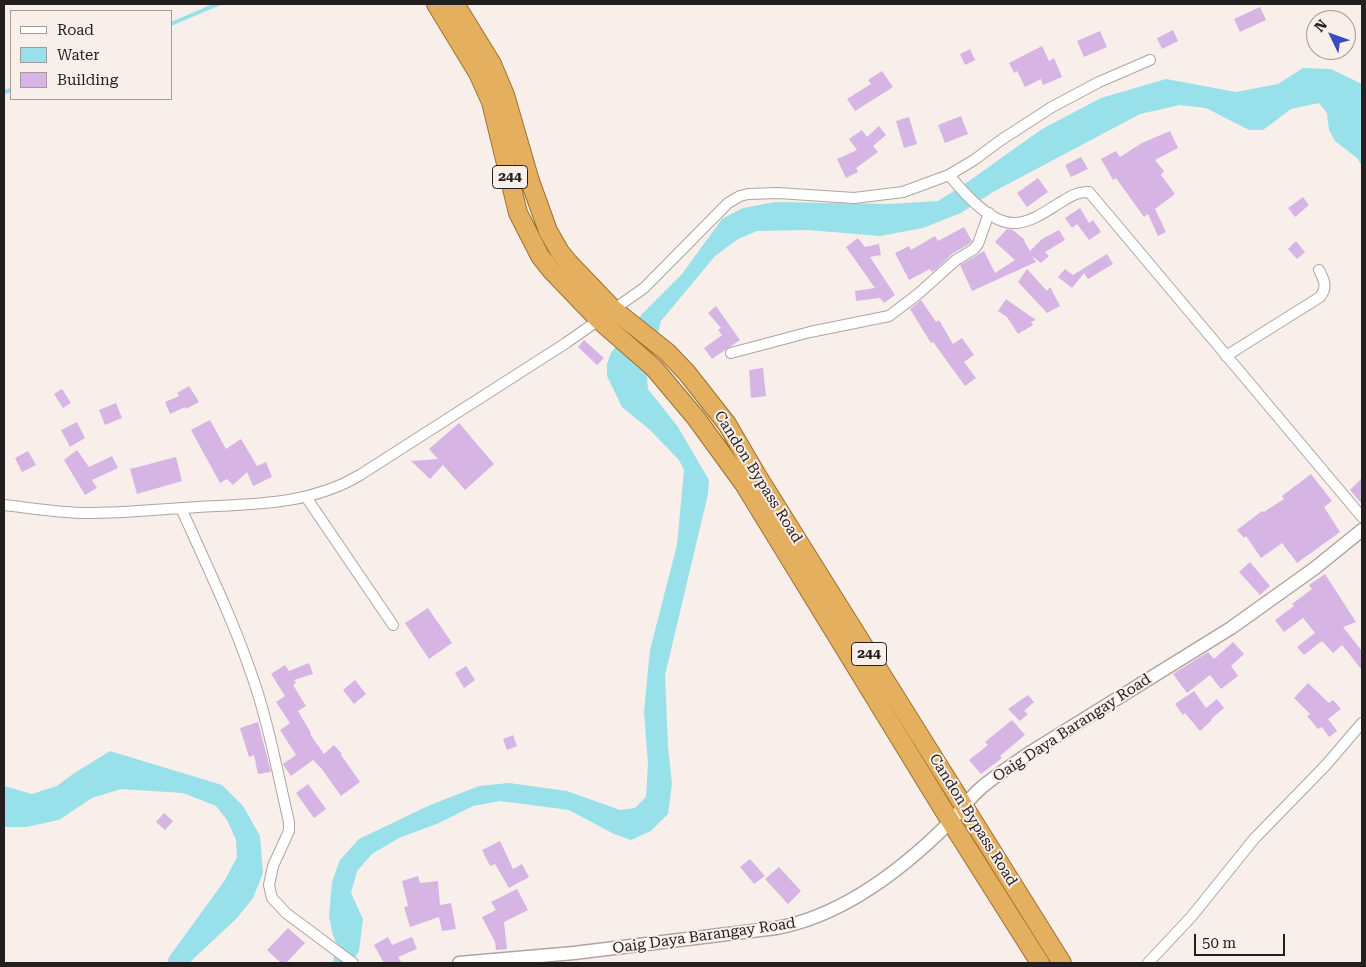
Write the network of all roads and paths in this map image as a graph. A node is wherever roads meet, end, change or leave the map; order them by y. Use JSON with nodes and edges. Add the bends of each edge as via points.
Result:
{"nodes":[{"id":1,"x":436,"y":4,"type":"edge"},
{"id":2,"x":455,"y":4,"type":"edge"},
{"id":3,"x":1150,"y":60,"type":"dead end"},
{"id":4,"x":949,"y":175,"type":"junction"},
{"id":5,"x":989,"y":213,"type":"junction"},
{"id":6,"x":1319,"y":270,"type":"dead end"},
{"id":7,"x":612,"y":315,"type":"junction"},
{"id":8,"x":731,"y":353,"type":"dead end"},
{"id":9,"x":1226,"y":356,"type":"junction"},
{"id":10,"x":306,"y":497,"type":"junction"},
{"id":11,"x":4,"y":505,"type":"edge"},
{"id":12,"x":181,"y":508,"type":"junction"},
{"id":13,"x":1362,"y":517,"type":"edge"},
{"id":14,"x":1362,"y":530,"type":"edge"},
{"id":15,"x":393,"y":624,"type":"dead end"},
{"id":16,"x":1362,"y":723,"type":"edge"},
{"id":17,"x":964,"y":807,"type":"junction"},
{"id":18,"x":951,"y":822,"type":"junction"},
{"id":19,"x":353,"y":963,"type":"edge"},
{"id":20,"x":459,"y":963,"type":"edge"},
{"id":21,"x":1040,"y":963,"type":"edge"},
{"id":22,"x":1062,"y":963,"type":"edge"},
{"id":23,"x":1148,"y":963,"type":"edge"}],
"edges":[{"from":1,"to":7,"type":"highway","name":"Candon Bypass Road","number":"244","via":[[478,73],[491,102],[516,207],[532,242],[551,270]]},
{"from":2,"to":7,"type":"highway","name":"Candon Bypass Road","number":"244","via":[[492,64],[505,95],[548,230],[568,263]]},
{"from":3,"to":4,"type":"street","via":[[1098,82],[1052,107]]},
{"from":4,"to":5,"type":"street","via":[[977,206]]},
{"from":4,"to":7,"type":"street","via":[[903,192],[869,198],[778,193],[740,196],[728,203],[644,288]]},
{"from":5,"to":8,"type":"street","via":[[974,249],[956,260],[889,316]]},
{"from":5,"to":9,"type":"street","via":[[1000,220],[1016,223],[1038,216],[1082,191],[1089,192]]},
{"from":6,"to":9,"type":"street","via":[[1325,284],[1320,297]]},
{"from":7,"to":10,"type":"street","via":[[342,486]]},
{"from":7,"to":17,"type":"highway","name":"Candon Bypass Road","number":"244","via":[[667,352],[726,424]]},
{"from":7,"to":18,"type":"highway","name":"Candon Bypass Road","number":"244","via":[[612,332],[654,368],[696,418],[744,484]]},
{"from":9,"to":13,"type":"street"},
{"from":10,"to":12,"type":"street","via":[[261,504]]},
{"from":10,"to":15,"type":"street"},
{"from":11,"to":12,"type":"street","via":[[86,513]]},
{"from":12,"to":19,"type":"street","via":[[229,617],[265,718],[289,822],[289,831],[273,866],[269,885],[272,898],[286,913]]},
{"from":14,"to":17,"type":"street","name":"Oaig Daya Barangay Road","via":[[1262,606],[1031,752],[982,787]]},
{"from":16,"to":23,"type":"street","via":[[1254,839],[1192,916]]},
{"from":17,"to":18,"type":"street","name":"Oaig Daya Barangay Road"},
{"from":17,"to":22,"type":"highway","name":"Candon Bypass Road","number":"244"},
{"from":18,"to":20,"type":"street","name":"Oaig Daya Barangay Road","via":[[916,854],[862,893],[794,925],[574,953]]},
{"from":18,"to":21,"type":"highway","name":"Candon Bypass Road","number":"244"}]}
